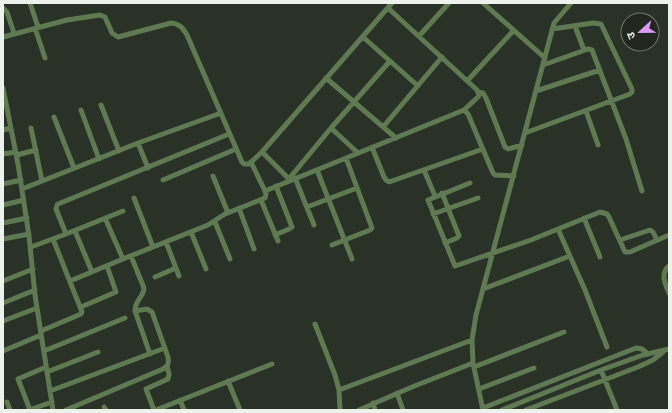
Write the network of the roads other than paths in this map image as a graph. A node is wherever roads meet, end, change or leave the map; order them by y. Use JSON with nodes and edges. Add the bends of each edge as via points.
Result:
{"nodes":[{"id":1,"x":30,"y":3,"type":"edge"},
{"id":2,"x":392,"y":3,"type":"edge"},
{"id":3,"x":449,"y":3,"type":"edge"},
{"id":4,"x":483,"y":3,"type":"edge"},
{"id":5,"x":571,"y":3,"type":"edge"},
{"id":6,"x":3,"y":8,"type":"edge"},
{"id":7,"x":388,"y":8,"type":"junction"},
{"id":8,"x":575,"y":26,"type":"junction"},
{"id":9,"x":37,"y":27,"type":"junction"},
{"id":10,"x":552,"y":29,"type":"junction"},
{"id":11,"x":514,"y":30,"type":"junction"},
{"id":12,"x":14,"y":33,"type":"junction"},
{"id":13,"x":419,"y":36,"type":"junction"},
{"id":14,"x":3,"y":37,"type":"edge"},
{"id":15,"x":363,"y":37,"type":"junction"},
{"id":16,"x":584,"y":50,"type":"junction"},
{"id":17,"x":442,"y":57,"type":"junction"},
{"id":18,"x":45,"y":58,"type":"dead end"},
{"id":19,"x":545,"y":58,"type":"junction"},
{"id":20,"x":390,"y":61,"type":"junction"},
{"id":21,"x":543,"y":65,"type":"junction"},
{"id":22,"x":600,"y":70,"type":"junction"},
{"id":23,"x":326,"y":78,"type":"junction"},
{"id":24,"x":468,"y":80,"type":"junction"},
{"id":25,"x":418,"y":86,"type":"junction"},
{"id":26,"x":3,"y":88,"type":"edge"},
{"id":27,"x":536,"y":91,"type":"junction"},
{"id":28,"x":478,"y":92,"type":"junction"},
{"id":29,"x":612,"y":101,"type":"junction"},
{"id":30,"x":355,"y":103,"type":"junction"},
{"id":31,"x":101,"y":105,"type":"dead end"},
{"id":32,"x":5,"y":106,"type":"edge"},
{"id":33,"x":80,"y":110,"type":"dead end"},
{"id":34,"x":464,"y":110,"type":"junction"},
{"id":35,"x":586,"y":111,"type":"junction"},
{"id":36,"x":220,"y":114,"type":"junction"},
{"id":37,"x":54,"y":117,"type":"dead end"},
{"id":38,"x":383,"y":127,"type":"junction"},
{"id":39,"x":11,"y":128,"type":"junction"},
{"id":40,"x":31,"y":128,"type":"dead end"},
{"id":41,"x":331,"y":128,"type":"junction"},
{"id":42,"x":3,"y":130,"type":"edge"},
{"id":43,"x":525,"y":133,"type":"junction"},
{"id":44,"x":229,"y":134,"type":"junction"},
{"id":45,"x":396,"y":138,"type":"junction"},
{"id":46,"x":138,"y":143,"type":"junction"},
{"id":47,"x":522,"y":145,"type":"junction"},
{"id":48,"x":598,"y":145,"type":"dead end"},
{"id":49,"x":372,"y":148,"type":"junction"},
{"id":50,"x":236,"y":149,"type":"junction"},
{"id":51,"x":483,"y":149,"type":"junction"},
{"id":52,"x":36,"y":150,"type":"junction"},
{"id":53,"x":119,"y":151,"type":"junction"},
{"id":54,"x":262,"y":152,"type":"junction"},
{"id":55,"x":358,"y":153,"type":"junction"},
{"id":56,"x":3,"y":154,"type":"edge"},
{"id":57,"x":16,"y":154,"type":"junction"},
{"id":58,"x":346,"y":158,"type":"junction"},
{"id":59,"x":99,"y":159,"type":"junction"},
{"id":60,"x":251,"y":162,"type":"junction"},
{"id":61,"x":74,"y":168,"type":"junction"},
{"id":62,"x":148,"y":168,"type":"junction"},
{"id":63,"x":317,"y":170,"type":"junction"},
{"id":64,"x":424,"y":170,"type":"junction"},
{"id":65,"x":213,"y":176,"type":"dead end"},
{"id":66,"x":514,"y":176,"type":"junction"},
{"id":67,"x":290,"y":179,"type":"junction"},
{"id":68,"x":21,"y":180,"type":"junction"},
{"id":69,"x":163,"y":180,"type":"dead end"},
{"id":70,"x":42,"y":181,"type":"junction"},
{"id":71,"x":470,"y":183,"type":"dead end"},
{"id":72,"x":3,"y":184,"type":"edge"},
{"id":73,"x":276,"y":186,"type":"junction"},
{"id":74,"x":357,"y":188,"type":"junction"},
{"id":75,"x":22,"y":189,"type":"junction"},
{"id":76,"x":265,"y":191,"type":"junction"},
{"id":77,"x":642,"y":191,"type":"dead end"},
{"id":78,"x":442,"y":193,"type":"junction"},
{"id":79,"x":435,"y":196,"type":"junction"},
{"id":80,"x":134,"y":198,"type":"dead end"},
{"id":81,"x":478,"y":198,"type":"dead end"},
{"id":82,"x":330,"y":199,"type":"junction"},
{"id":83,"x":24,"y":200,"type":"junction"},
{"id":84,"x":261,"y":200,"type":"junction"},
{"id":85,"x":3,"y":205,"type":"edge"},
{"id":86,"x":307,"y":207,"type":"junction"},
{"id":87,"x":239,"y":208,"type":"junction"},
{"id":88,"x":449,"y":208,"type":"junction"},
{"id":89,"x":123,"y":211,"type":"dead end"},
{"id":90,"x":228,"y":213,"type":"junction"},
{"id":91,"x":433,"y":214,"type":"junction"},
{"id":92,"x":27,"y":218,"type":"junction"},
{"id":93,"x":105,"y":218,"type":"junction"},
{"id":94,"x":584,"y":218,"type":"junction"},
{"id":95,"x":215,"y":222,"type":"junction"},
{"id":96,"x":3,"y":223,"type":"edge"},
{"id":97,"x":314,"y":225,"type":"dead end"},
{"id":98,"x":558,"y":229,"type":"junction"},
{"id":99,"x":75,"y":231,"type":"junction"},
{"id":100,"x":191,"y":232,"type":"junction"},
{"id":101,"x":29,"y":234,"type":"junction"},
{"id":102,"x":66,"y":234,"type":"junction"},
{"id":103,"x":275,"y":235,"type":"junction"},
{"id":104,"x":669,"y":235,"type":"edge"},
{"id":105,"x":3,"y":239,"type":"edge"},
{"id":106,"x":345,"y":239,"type":"junction"},
{"id":107,"x":53,"y":240,"type":"junction"},
{"id":108,"x":620,"y":240,"type":"junction"},
{"id":109,"x":657,"y":240,"type":"junction"},
{"id":110,"x":278,"y":241,"type":"dead end"},
{"id":111,"x":166,"y":242,"type":"junction"},
{"id":112,"x":445,"y":243,"type":"junction"},
{"id":113,"x":332,"y":245,"type":"dead end"},
{"id":114,"x":31,"y":247,"type":"junction"},
{"id":115,"x":153,"y":247,"type":"junction"},
{"id":116,"x":254,"y":248,"type":"dead end"},
{"id":117,"x":492,"y":254,"type":"junction"},
{"id":118,"x":131,"y":256,"type":"junction"},
{"id":119,"x":570,"y":256,"type":"junction"},
{"id":120,"x":600,"y":257,"type":"dead end"},
{"id":121,"x":123,"y":259,"type":"junction"},
{"id":122,"x":230,"y":259,"type":"dead end"},
{"id":123,"x":352,"y":259,"type":"dead end"},
{"id":124,"x":107,"y":266,"type":"junction"},
{"id":125,"x":669,"y":266,"type":"edge"},
{"id":126,"x":176,"y":268,"type":"junction"},
{"id":127,"x":33,"y":269,"type":"junction"},
{"id":128,"x":206,"y":269,"type":"dead end"},
{"id":129,"x":92,"y":272,"type":"junction"},
{"id":130,"x":180,"y":276,"type":"dead end"},
{"id":131,"x":155,"y":277,"type":"dead end"},
{"id":132,"x":3,"y":281,"type":"edge"},
{"id":133,"x":70,"y":282,"type":"junction"},
{"id":134,"x":483,"y":289,"type":"junction"},
{"id":135,"x":35,"y":290,"type":"junction"},
{"id":136,"x":669,"y":293,"type":"edge"},
{"id":137,"x":3,"y":303,"type":"edge"},
{"id":138,"x":81,"y":307,"type":"junction"},
{"id":139,"x":37,"y":308,"type":"junction"},
{"id":140,"x":136,"y":311,"type":"junction"},
{"id":141,"x":125,"y":318,"type":"dead end"},
{"id":142,"x":3,"y":321,"type":"edge"},
{"id":143,"x":315,"y":324,"type":"dead end"},
{"id":144,"x":564,"y":332,"type":"dead end"},
{"id":145,"x":41,"y":333,"type":"junction"},
{"id":146,"x":472,"y":340,"type":"junction"},
{"id":147,"x":607,"y":347,"type":"dead end"},
{"id":148,"x":165,"y":348,"type":"junction"},
{"id":149,"x":666,"y":350,"type":"edge"},
{"id":150,"x":3,"y":351,"type":"edge"},
{"id":151,"x":44,"y":352,"type":"junction"},
{"id":152,"x":98,"y":352,"type":"dead end"},
{"id":153,"x":150,"y":354,"type":"junction"},
{"id":154,"x":648,"y":354,"type":"junction"},
{"id":155,"x":272,"y":364,"type":"dead end"},
{"id":156,"x":474,"y":365,"type":"junction"},
{"id":157,"x":167,"y":366,"type":"junction"},
{"id":158,"x":534,"y":368,"type":"dead end"},
{"id":159,"x":47,"y":370,"type":"junction"},
{"id":160,"x":601,"y":370,"type":"junction"},
{"id":161,"x":605,"y":380,"type":"junction"},
{"id":162,"x":228,"y":381,"type":"junction"},
{"id":163,"x":479,"y":389,"type":"junction"},
{"id":164,"x":339,"y":390,"type":"junction"},
{"id":165,"x":50,"y":391,"type":"junction"},
{"id":166,"x":397,"y":393,"type":"junction"},
{"id":167,"x":507,"y":398,"type":"junction"},
{"id":168,"x":180,"y":400,"type":"junction"},
{"id":169,"x":7,"y":402,"type":"dead end"},
{"id":170,"x":52,"y":402,"type":"junction"},
{"id":171,"x":373,"y":403,"type":"junction"},
{"id":172,"x":511,"y":407,"type":"junction"},
{"id":173,"x":78,"y":408,"type":"edge"},
{"id":174,"x":483,"y":409,"type":"edge"},
{"id":175,"x":10,"y":410,"type":"edge"},
{"id":176,"x":30,"y":410,"type":"edge"},
{"id":177,"x":53,"y":410,"type":"edge"},
{"id":178,"x":66,"y":410,"type":"edge"},
{"id":179,"x":155,"y":410,"type":"edge"},
{"id":180,"x":184,"y":410,"type":"edge"},
{"id":181,"x":240,"y":410,"type":"edge"},
{"id":182,"x":340,"y":410,"type":"edge"},
{"id":183,"x":359,"y":410,"type":"edge"},
{"id":184,"x":376,"y":410,"type":"edge"},
{"id":185,"x":403,"y":410,"type":"edge"},
{"id":186,"x":502,"y":410,"type":"edge"},
{"id":187,"x":526,"y":410,"type":"edge"},
{"id":188,"x":617,"y":410,"type":"edge"}],
"edges":[{"from":1,"to":9,"type":"street"},
{"from":2,"to":7,"type":"street"},
{"from":3,"to":13,"type":"street"},
{"from":4,"to":11,"type":"street"},
{"from":5,"to":10,"type":"street","via":[[558,17]]},
{"from":6,"to":12,"type":"street","via":[[7,12]]},
{"from":7,"to":13,"type":"street"},
{"from":7,"to":15,"type":"street"},
{"from":8,"to":10,"type":"street"},
{"from":8,"to":16,"type":"street"},
{"from":8,"to":29,"type":"street","via":[[601,24],[608,37],[632,89],[632,92]]},
{"from":9,"to":12,"type":"street"},
{"from":9,"to":18,"type":"street"},
{"from":9,"to":36,"type":"street","via":[[74,18],[103,15],[112,33],[118,37],[177,24],[183,27],[187,35]]},
{"from":10,"to":19,"type":"street"},
{"from":11,"to":19,"type":"street"},
{"from":11,"to":24,"type":"street"},
{"from":12,"to":14,"type":"street"},
{"from":13,"to":17,"type":"street"},
{"from":15,"to":20,"type":"street"},
{"from":15,"to":23,"type":"street"},
{"from":16,"to":21,"type":"street"},
{"from":16,"to":22,"type":"street","via":[[592,50]]},
{"from":17,"to":24,"type":"street"},
{"from":17,"to":25,"type":"street"},
{"from":19,"to":21,"type":"street"},
{"from":20,"to":25,"type":"street"},
{"from":20,"to":30,"type":"street"},
{"from":21,"to":27,"type":"street"},
{"from":22,"to":27,"type":"street"},
{"from":22,"to":29,"type":"street"},
{"from":23,"to":30,"type":"street"},
{"from":23,"to":54,"type":"street"},
{"from":24,"to":28,"type":"street"},
{"from":25,"to":38,"type":"street"},
{"from":26,"to":32,"type":"street"},
{"from":27,"to":43,"type":"street"},
{"from":28,"to":34,"type":"street","via":[[479,95]]},
{"from":28,"to":47,"type":"street","via":[[484,93],[505,147],[508,149]]},
{"from":29,"to":35,"type":"street"},
{"from":29,"to":77,"type":"street"},
{"from":30,"to":38,"type":"street"},
{"from":30,"to":41,"type":"street"},
{"from":31,"to":53,"type":"street"},
{"from":32,"to":39,"type":"street"},
{"from":33,"to":59,"type":"street"},
{"from":34,"to":45,"type":"street"},
{"from":34,"to":51,"type":"street"},
{"from":35,"to":43,"type":"street"},
{"from":35,"to":48,"type":"street"},
{"from":36,"to":44,"type":"street"},
{"from":36,"to":46,"type":"street"},
{"from":37,"to":61,"type":"street"},
{"from":38,"to":45,"type":"street"},
{"from":39,"to":42,"type":"street"},
{"from":39,"to":57,"type":"street"},
{"from":40,"to":52,"type":"street"},
{"from":41,"to":55,"type":"street"},
{"from":41,"to":67,"type":"street"},
{"from":43,"to":47,"type":"street"},
{"from":44,"to":50,"type":"street"},
{"from":44,"to":62,"type":"street"},
{"from":45,"to":49,"type":"street"},
{"from":46,"to":53,"type":"street"},
{"from":46,"to":62,"type":"street"},
{"from":47,"to":66,"type":"street"},
{"from":49,"to":55,"type":"street"},
{"from":49,"to":64,"type":"street","via":[[386,180],[393,181]]},
{"from":50,"to":60,"type":"street","via":[[244,164]]},
{"from":50,"to":69,"type":"street"},
{"from":51,"to":64,"type":"street"},
{"from":51,"to":66,"type":"street","via":[[495,175]]},
{"from":52,"to":57,"type":"street"},
{"from":52,"to":70,"type":"street"},
{"from":53,"to":59,"type":"street"},
{"from":54,"to":60,"type":"street"},
{"from":54,"to":67,"type":"street"},
{"from":55,"to":58,"type":"street"},
{"from":56,"to":57,"type":"street"},
{"from":57,"to":68,"type":"street"},
{"from":58,"to":63,"type":"street"},
{"from":58,"to":74,"type":"street"},
{"from":59,"to":61,"type":"street"},
{"from":60,"to":76,"type":"street"},
{"from":61,"to":70,"type":"street"},
{"from":62,"to":102,"type":"street","via":[[57,205],[56,209]]},
{"from":63,"to":67,"type":"street"},
{"from":63,"to":82,"type":"street"},
{"from":64,"to":79,"type":"street"},
{"from":65,"to":90,"type":"street"},
{"from":66,"to":117,"type":"street"},
{"from":67,"to":73,"type":"street"},
{"from":67,"to":86,"type":"street"},
{"from":68,"to":72,"type":"street"},
{"from":68,"to":75,"type":"street"},
{"from":70,"to":75,"type":"street"},
{"from":71,"to":78,"type":"street"},
{"from":73,"to":76,"type":"street"},
{"from":73,"to":103,"type":"street","via":[[292,227]]},
{"from":74,"to":82,"type":"street"},
{"from":74,"to":106,"type":"street","via":[[372,228]]},
{"from":75,"to":83,"type":"street"},
{"from":76,"to":84,"type":"street","via":[[266,196]]},
{"from":78,"to":79,"type":"street"},
{"from":78,"to":88,"type":"street"},
{"from":79,"to":91,"type":"street","via":[[428,200]]},
{"from":80,"to":115,"type":"street"},
{"from":81,"to":88,"type":"street"},
{"from":82,"to":86,"type":"street"},
{"from":82,"to":106,"type":"street"},
{"from":83,"to":85,"type":"street"},
{"from":83,"to":92,"type":"street"},
{"from":84,"to":87,"type":"street"},
{"from":84,"to":103,"type":"street"},
{"from":86,"to":97,"type":"street"},
{"from":87,"to":90,"type":"street"},
{"from":87,"to":116,"type":"street"},
{"from":88,"to":91,"type":"street"},
{"from":88,"to":112,"type":"street","via":[[459,236]]},
{"from":89,"to":93,"type":"street"},
{"from":90,"to":95,"type":"street"},
{"from":91,"to":112,"type":"street"},
{"from":92,"to":96,"type":"street"},
{"from":92,"to":101,"type":"street"},
{"from":93,"to":99,"type":"street"},
{"from":93,"to":121,"type":"street"},
{"from":94,"to":98,"type":"street"},
{"from":94,"to":108,"type":"street","via":[[600,212],[606,214]]},
{"from":94,"to":120,"type":"street"},
{"from":95,"to":100,"type":"street"},
{"from":95,"to":122,"type":"street"},
{"from":98,"to":117,"type":"street"},
{"from":98,"to":119,"type":"street"},
{"from":99,"to":102,"type":"street"},
{"from":99,"to":129,"type":"street"},
{"from":100,"to":111,"type":"street"},
{"from":100,"to":128,"type":"street"},
{"from":101,"to":105,"type":"street"},
{"from":101,"to":114,"type":"street"},
{"from":102,"to":107,"type":"street"},
{"from":103,"to":110,"type":"street"},
{"from":104,"to":109,"type":"street"},
{"from":106,"to":113,"type":"street"},
{"from":106,"to":123,"type":"street"},
{"from":107,"to":114,"type":"street"},
{"from":107,"to":133,"type":"street"},
{"from":108,"to":109,"type":"street","via":[[650,230]]},
{"from":108,"to":109,"type":"street","via":[[627,252]]},
{"from":111,"to":115,"type":"street"},
{"from":111,"to":126,"type":"street"},
{"from":112,"to":117,"type":"street","via":[[455,266]]},
{"from":114,"to":127,"type":"street"},
{"from":115,"to":118,"type":"street"},
{"from":117,"to":134,"type":"street"},
{"from":118,"to":121,"type":"street"},
{"from":118,"to":140,"type":"street","via":[[144,288],[135,305]]},
{"from":119,"to":134,"type":"street"},
{"from":119,"to":147,"type":"street"},
{"from":121,"to":124,"type":"street"},
{"from":124,"to":129,"type":"street"},
{"from":124,"to":138,"type":"street","via":[[116,292]]},
{"from":125,"to":136,"type":"street","via":[[665,269],[664,276]]},
{"from":126,"to":130,"type":"street"},
{"from":126,"to":131,"type":"street"},
{"from":127,"to":132,"type":"street"},
{"from":127,"to":135,"type":"street"},
{"from":129,"to":133,"type":"street"},
{"from":133,"to":138,"type":"street"},
{"from":134,"to":146,"type":"street"},
{"from":135,"to":137,"type":"street"},
{"from":135,"to":139,"type":"street"},
{"from":138,"to":145,"type":"street","via":[[82,314]]},
{"from":139,"to":142,"type":"street"},
{"from":139,"to":145,"type":"street"},
{"from":140,"to":148,"type":"street","via":[[147,309],[152,312]]},
{"from":140,"to":153,"type":"street"},
{"from":141,"to":151,"type":"street"},
{"from":143,"to":164,"type":"street","via":[[336,375]]},
{"from":144,"to":156,"type":"street"},
{"from":145,"to":150,"type":"street"},
{"from":145,"to":151,"type":"street"},
{"from":146,"to":156,"type":"street"},
{"from":146,"to":164,"type":"street"},
{"from":148,"to":153,"type":"street"},
{"from":148,"to":157,"type":"street"},
{"from":149,"to":154,"type":"street"},
{"from":149,"to":161,"type":"street","via":[[653,360]]},
{"from":151,"to":159,"type":"street"},
{"from":152,"to":159,"type":"street"},
{"from":153,"to":165,"type":"street"},
{"from":154,"to":160,"type":"street"},
{"from":154,"to":167,"type":"street","via":[[636,348]]},
{"from":155,"to":162,"type":"street"},
{"from":156,"to":163,"type":"street"},
{"from":156,"to":166,"type":"street"},
{"from":157,"to":173,"type":"street"},
{"from":157,"to":179,"type":"street","via":[[168,379],[146,389]]},
{"from":158,"to":163,"type":"street"},
{"from":159,"to":165,"type":"street"},
{"from":159,"to":176,"type":"street","via":[[18,379]]},
{"from":160,"to":161,"type":"street"},
{"from":160,"to":172,"type":"street"},
{"from":161,"to":187,"type":"street"},
{"from":161,"to":188,"type":"street"},
{"from":162,"to":168,"type":"street"},
{"from":162,"to":181,"type":"street"},
{"from":163,"to":174,"type":"street"},
{"from":164,"to":182,"type":"street"},
{"from":165,"to":170,"type":"street"},
{"from":166,"to":171,"type":"street"},
{"from":166,"to":185,"type":"street"},
{"from":167,"to":172,"type":"street"},
{"from":167,"to":174,"type":"street"},
{"from":168,"to":179,"type":"street"},
{"from":168,"to":180,"type":"street"},
{"from":169,"to":175,"type":"street"},
{"from":170,"to":176,"type":"street"},
{"from":170,"to":177,"type":"street"},
{"from":171,"to":183,"type":"street"},
{"from":171,"to":184,"type":"street"},
{"from":172,"to":186,"type":"street"},
{"from":173,"to":178,"type":"street"}]}
